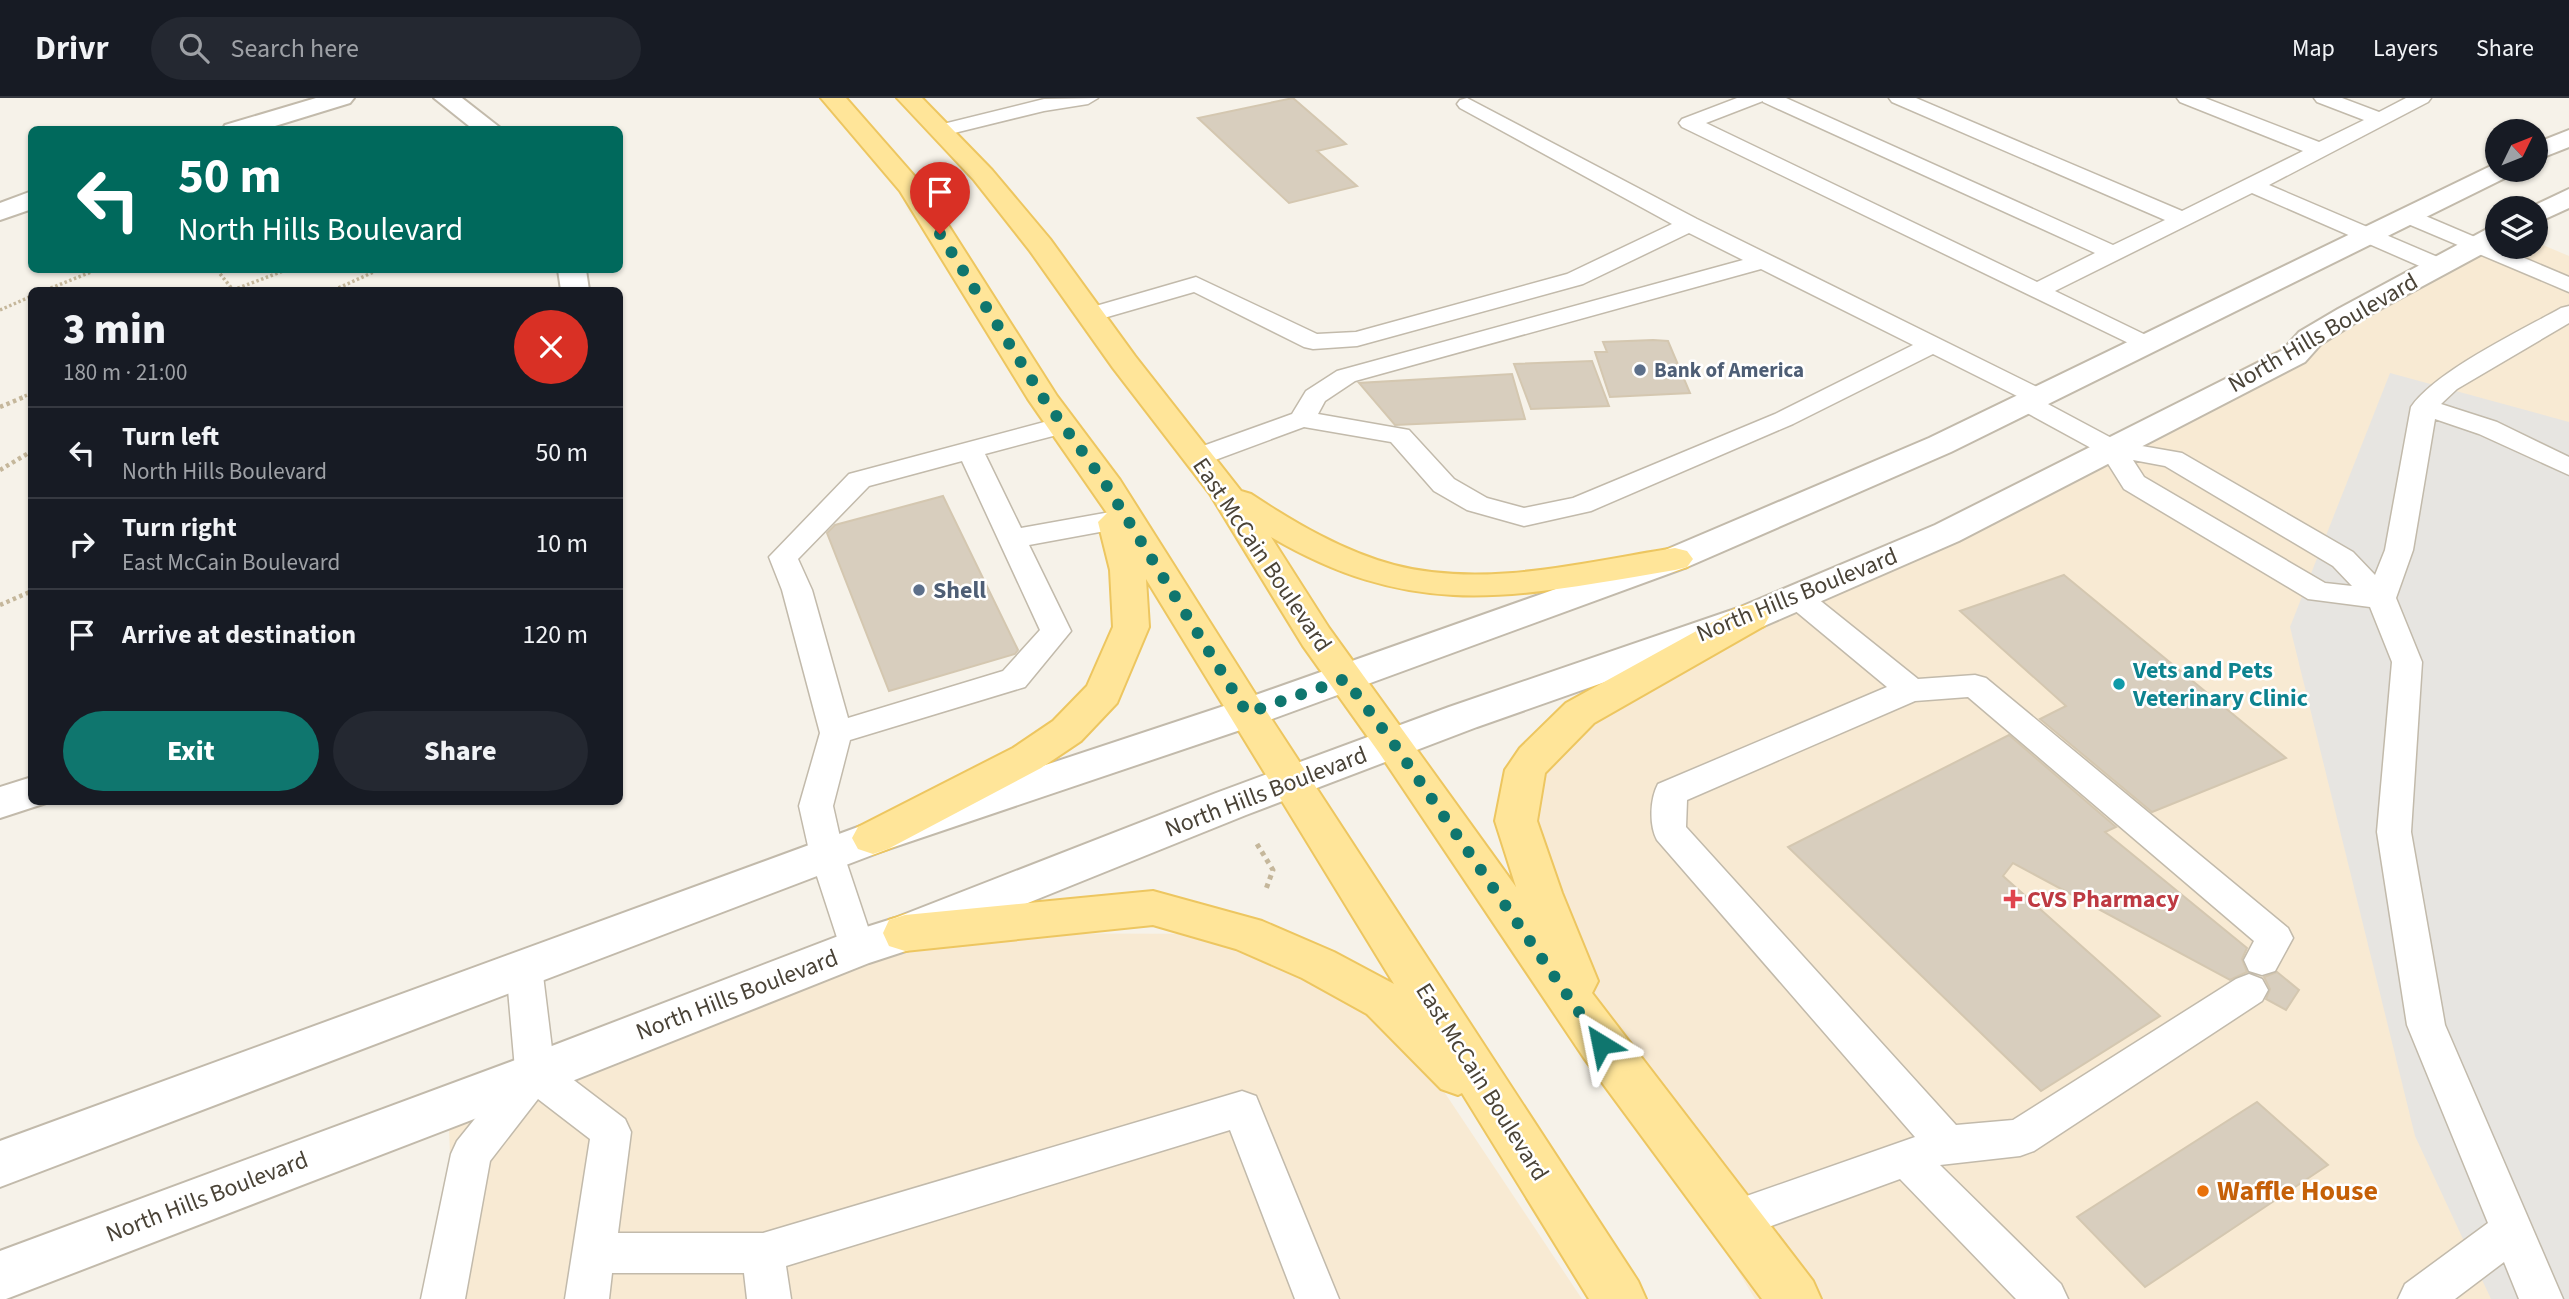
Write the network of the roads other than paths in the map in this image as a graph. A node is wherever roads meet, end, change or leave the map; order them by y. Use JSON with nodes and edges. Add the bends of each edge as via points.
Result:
{"nodes":[{"id":1,"x":342,"y":98,"type":"edge"},
{"id":2,"x":446,"y":98,"type":"edge"},
{"id":3,"x":833,"y":98,"type":"edge"},
{"id":4,"x":909,"y":98,"type":"edge"},
{"id":5,"x":1088,"y":98,"type":"edge"},
{"id":6,"x":1755,"y":98,"type":"edge"},
{"id":7,"x":1770,"y":98,"type":"edge"},
{"id":8,"x":1899,"y":98,"type":"edge"},
{"id":9,"x":2187,"y":98,"type":"edge"},
{"id":10,"x":2324,"y":98,"type":"edge"},
{"id":11,"x":2421,"y":98,"type":"edge"},
{"id":12,"x":1467,"y":104,"type":"dead end"},
{"id":13,"x":2381,"y":119,"type":"junction"},
{"id":14,"x":248,"y":126,"type":"edge"},
{"id":15,"x":485,"y":126,"type":"edge"},
{"id":16,"x":942,"y":130,"type":"junction"},
{"id":17,"x":2569,"y":137,"type":"edge"},
{"id":18,"x":2548,"y":147,"type":"edge"},
{"id":19,"x":2320,"y":150,"type":"junction"},
{"id":20,"x":2485,"y":178,"type":"edge"},
{"id":21,"x":2252,"y":185,"type":"junction"},
{"id":22,"x":2567,"y":200,"type":"edge"},
{"id":23,"x":28,"y":201,"type":"edge"},
{"id":24,"x":2548,"y":209,"type":"edge"},
{"id":25,"x":0,"y":212,"type":"edge"},
{"id":26,"x":2409,"y":216,"type":"junction"},
{"id":27,"x":2182,"y":219,"type":"junction"},
{"id":28,"x":1689,"y":224,"type":"junction"},
{"id":29,"x":2369,"y":235,"type":"junction"},
{"id":30,"x":2485,"y":240,"type":"edge"},
{"id":31,"x":2485,"y":242,"type":"edge"},
{"id":32,"x":2113,"y":253,"type":"junction"},
{"id":33,"x":2521,"y":259,"type":"edge"},
{"id":34,"x":1764,"y":261,"type":"junction"},
{"id":35,"x":2439,"y":265,"type":"junction"},
{"id":36,"x":2569,"y":285,"type":"edge"},
{"id":37,"x":2036,"y":291,"type":"junction"},
{"id":38,"x":2569,"y":313,"type":"edge"},
{"id":39,"x":1090,"y":315,"type":"junction"},
{"id":40,"x":2145,"y":344,"type":"junction"},
{"id":41,"x":1933,"y":345,"type":"junction"},
{"id":42,"x":2032,"y":400,"type":"junction"},
{"id":43,"x":2424,"y":407,"type":"junction"},
{"id":44,"x":1302,"y":419,"type":"junction"},
{"id":45,"x":1063,"y":425,"type":"junction"},
{"id":46,"x":2112,"y":449,"type":"junction"},
{"id":47,"x":971,"y":450,"type":"junction"},
{"id":48,"x":1198,"y":457,"type":"junction"},
{"id":49,"x":2569,"y":467,"type":"edge"},
{"id":50,"x":1224,"y":490,"type":"junction"},
{"id":51,"x":1120,"y":519,"type":"junction"},
{"id":52,"x":1013,"y":539,"type":"junction"},
{"id":53,"x":1675,"y":559,"type":"junction"},
{"id":54,"x":1797,"y":597,"type":"junction"},
{"id":55,"x":2381,"y":598,"type":"junction"},
{"id":56,"x":1751,"y":617,"type":"junction"},
{"id":57,"x":1345,"y":679,"type":"junction"},
{"id":58,"x":1911,"y":690,"type":"junction"},
{"id":59,"x":1247,"y":713,"type":"junction"},
{"id":60,"x":836,"y":733,"type":"junction"},
{"id":61,"x":1394,"y":744,"type":"junction"},
{"id":62,"x":1292,"y":781,"type":"junction"},
{"id":63,"x":28,"y":793,"type":"edge"},
{"id":64,"x":0,"y":803,"type":"edge"},
{"id":65,"x":873,"y":838,"type":"junction"},
{"id":66,"x":827,"y":855,"type":"junction"},
{"id":67,"x":905,"y":933,"type":"junction"},
{"id":68,"x":857,"y":948,"type":"junction"},
{"id":69,"x":524,"y":967,"type":"junction"},
{"id":70,"x":1601,"y":1044,"type":"junction"},
{"id":71,"x":535,"y":1074,"type":"junction"},
{"id":72,"x":1506,"y":1120,"type":"junction"},
{"id":73,"x":1947,"y":1144,"type":"junction"},
{"id":74,"x":1908,"y":1160,"type":"junction"},
{"id":75,"x":0,"y":1164,"type":"edge"},
{"id":76,"x":1733,"y":1220,"type":"junction"},
{"id":77,"x":2512,"y":1230,"type":"junction"},
{"id":78,"x":593,"y":1253,"type":"junction"},
{"id":79,"x":763,"y":1253,"type":"junction"},
{"id":80,"x":0,"y":1276,"type":"edge"},
{"id":81,"x":443,"y":1299,"type":"edge"},
{"id":82,"x":587,"y":1299,"type":"edge"},
{"id":83,"x":769,"y":1299,"type":"edge"},
{"id":84,"x":1317,"y":1299,"type":"edge"},
{"id":85,"x":1619,"y":1299,"type":"edge"},
{"id":86,"x":1794,"y":1299,"type":"edge"},
{"id":87,"x":2046,"y":1299,"type":"edge"},
{"id":88,"x":2420,"y":1299,"type":"edge"},
{"id":89,"x":2541,"y":1299,"type":"edge"}],
"edges":[{"from":1,"to":14,"type":"street"},
{"from":2,"to":15,"type":"street"},
{"from":3,"to":45,"type":"main road","name":"East McCain Boulevard","via":[[911,187]]},
{"from":4,"to":16,"type":"main road","name":"East McCain Boulevard"},
{"from":5,"to":16,"type":"lane"},
{"from":6,"to":37,"type":"lane","via":[[1689,123]]},
{"from":7,"to":32,"type":"lane"},
{"from":8,"to":27,"type":"lane"},
{"from":9,"to":19,"type":"lane"},
{"from":10,"to":13,"type":"lane"},
{"from":11,"to":13,"type":"lane"},
{"from":12,"to":28,"type":"lane"},
{"from":13,"to":19,"type":"lane"},
{"from":16,"to":39,"type":"main road","name":"East McCain Boulevard","via":[[1040,245]]},
{"from":17,"to":18,"type":"street"},
{"from":19,"to":21,"type":"lane"},
{"from":20,"to":26,"type":"street"},
{"from":21,"to":27,"type":"lane"},
{"from":21,"to":29,"type":"lane"},
{"from":22,"to":24,"type":"street"},
{"from":23,"to":25,"type":"street"},
{"from":26,"to":29,"type":"street"},
{"from":26,"to":30,"type":"lane"},
{"from":27,"to":32,"type":"lane"},
{"from":28,"to":34,"type":"lane"},
{"from":28,"to":39,"type":"lane","via":[[1575,279],[1357,339],[1312,342],[1196,284]]},
{"from":29,"to":35,"type":"lane"},
{"from":29,"to":40,"type":"street"},
{"from":31,"to":35,"type":"street","name":"North Hills Boulevard"},
{"from":32,"to":37,"type":"lane"},
{"from":33,"to":36,"type":"lane"},
{"from":34,"to":41,"type":"lane"},
{"from":34,"to":44,"type":"lane","via":[[1346,376],[1315,396]]},
{"from":35,"to":46,"type":"street","name":"North Hills Boulevard","via":[[2320,332],[2294,356]]},
{"from":37,"to":40,"type":"lane"},
{"from":38,"to":43,"type":"lane","via":[[2448,384]]},
{"from":39,"to":48,"type":"main road","name":"East McCain Boulevard"},
{"from":40,"to":42,"type":"street"},
{"from":41,"to":42,"type":"lane"},
{"from":41,"to":44,"type":"lane","via":[[1784,419],[1581,505],[1524,517],[1477,504],[1444,485],[1400,436]]},
{"from":42,"to":46,"type":"lane"},
{"from":42,"to":53,"type":"street","via":[[1940,445]]},
{"from":43,"to":49,"type":"lane","via":[[2488,428]]},
{"from":43,"to":55,"type":"lane","via":[[2399,550]]},
{"from":44,"to":48,"type":"lane"},
{"from":45,"to":47,"type":"lane"},
{"from":45,"to":51,"type":"main road","name":"East McCain Boulevard","via":[[1103,480]]},
{"from":46,"to":54,"type":"street","name":"North Hills Boulevard","via":[[1947,533]]},
{"from":46,"to":55,"type":"lane","via":[[2173,459],[2343,559]]},
{"from":46,"to":55,"type":"lane","via":[[2134,483],[2318,592]]},
{"from":47,"to":52,"type":"lane"},
{"from":47,"to":60,"type":"lane","via":[[859,480],[783,558],[797,590]]},
{"from":48,"to":50,"type":"main road","name":"East McCain Boulevard"},
{"from":50,"to":53,"type":"main road","via":[[1293,537],[1351,564],[1414,581],[1477,585]]},
{"from":50,"to":57,"type":"main road","name":"East McCain Boulevard"},
{"from":51,"to":52,"type":"lane"},
{"from":51,"to":59,"type":"main road","name":"East McCain Boulevard"},
{"from":51,"to":65,"type":"main road","via":[[1131,627],[1103,693],[1067,731],[1027,758]]},
{"from":52,"to":60,"type":"lane","via":[[1056,631],[1014,679]]},
{"from":53,"to":57,"type":"street"},
{"from":54,"to":56,"type":"street","name":"North Hills Boulevard"},
{"from":54,"to":58,"type":"lane"},
{"from":55,"to":77,"type":"lane","via":[[2407,662],[2395,832],[2426,1024]]},
{"from":56,"to":61,"type":"street","name":"North Hills Boulevard"},
{"from":56,"to":70,"type":"main road","via":[[1580,713],[1525,770],[1516,821]]},
{"from":57,"to":59,"type":"street"},
{"from":57,"to":61,"type":"main road","name":"East McCain Boulevard"},
{"from":58,"to":73,"type":"lane","via":[[1670,793],[1669,831]]},
{"from":58,"to":73,"type":"lane","via":[[1975,686],[2275,938],[2256,975],[2020,1138]]},
{"from":59,"to":62,"type":"main road","name":"East McCain Boulevard"},
{"from":59,"to":65,"type":"street"},
{"from":60,"to":66,"type":"lane","via":[[816,807]]},
{"from":61,"to":62,"type":"street","name":"North Hills Boulevard"},
{"from":61,"to":70,"type":"main road","name":"East McCain Boulevard"},
{"from":62,"to":67,"type":"street","name":"North Hills Boulevard"},
{"from":62,"to":72,"type":"main road","name":"East McCain Boulevard"},
{"from":63,"to":64,"type":"street"},
{"from":65,"to":66,"type":"street"},
{"from":66,"to":68,"type":"lane"},
{"from":66,"to":69,"type":"street"},
{"from":67,"to":68,"type":"street","name":"North Hills Boulevard"},
{"from":67,"to":72,"type":"main road","via":[[1153,908],[1246,934],[1318,964],[1383,1000]]},
{"from":68,"to":71,"type":"street","name":"North Hills Boulevard"},
{"from":69,"to":71,"type":"lane"},
{"from":69,"to":75,"type":"street"},
{"from":70,"to":76,"type":"main road","name":"East McCain Boulevard"},
{"from":71,"to":78,"type":"lane","via":[[611,1132]]},
{"from":71,"to":80,"type":"street","name":"North Hills Boulevard"},
{"from":71,"to":81,"type":"lane","via":[[471,1154]]},
{"from":72,"to":85,"type":"main road","name":"East McCain Boulevard"},
{"from":73,"to":74,"type":"lane"},
{"from":74,"to":76,"type":"lane"},
{"from":74,"to":87,"type":"lane"},
{"from":76,"to":86,"type":"main road","name":"East McCain Boulevard"},
{"from":77,"to":88,"type":"lane"},
{"from":77,"to":89,"type":"lane"},
{"from":78,"to":79,"type":"lane"},
{"from":78,"to":82,"type":"lane"},
{"from":79,"to":83,"type":"lane"},
{"from":79,"to":84,"type":"lane","via":[[1242,1109]]}]}
